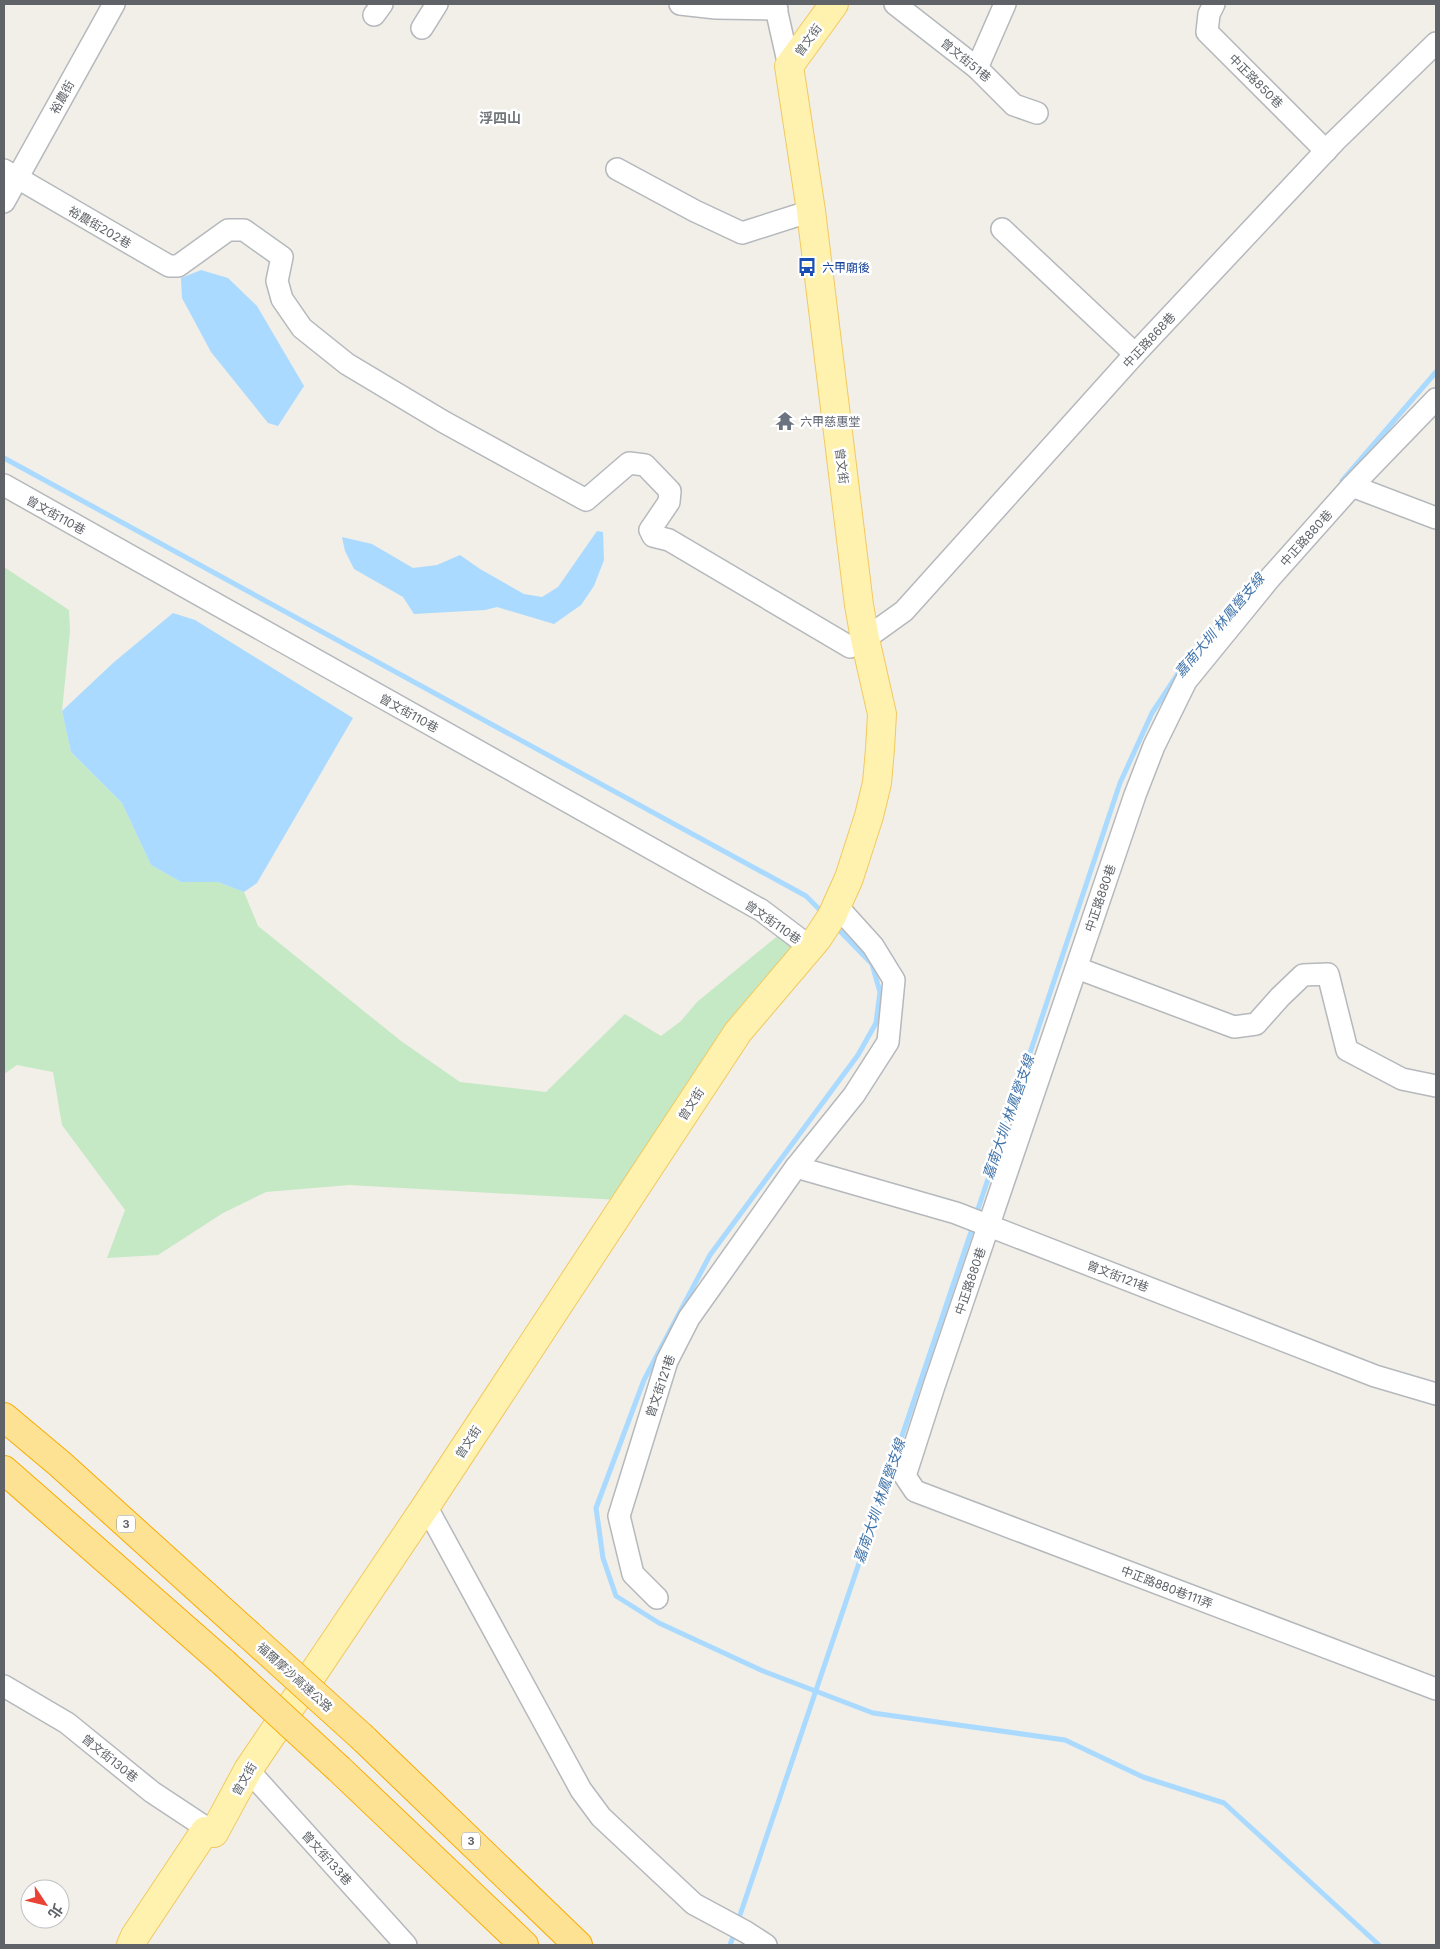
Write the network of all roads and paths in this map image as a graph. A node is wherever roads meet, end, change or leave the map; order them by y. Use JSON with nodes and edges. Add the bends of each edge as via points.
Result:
{"nodes":[{"id":1,"x":114,"y":4,"type":"edge"},
{"id":2,"x":437,"y":4,"type":"edge"},
{"id":3,"x":680,"y":4,"type":"edge"},
{"id":4,"x":834,"y":4,"type":"edge"},
{"id":5,"x":895,"y":4,"type":"edge"},
{"id":6,"x":1004,"y":4,"type":"edge"},
{"id":7,"x":1214,"y":4,"type":"edge"},
{"id":8,"x":776,"y":6,"type":"edge"},
{"id":9,"x":422,"y":28,"type":"dead end"},
{"id":10,"x":1436,"y":43,"type":"edge"},
{"id":11,"x":789,"y":66,"type":"junction"},
{"id":12,"x":977,"y":68,"type":"junction"},
{"id":13,"x":1037,"y":114,"type":"dead end"},
{"id":14,"x":1326,"y":151,"type":"junction"},
{"id":15,"x":617,"y":169,"type":"dead end"},
{"id":16,"x":10,"y":174,"type":"edge"},
{"id":17,"x":4,"y":202,"type":"edge"},
{"id":18,"x":811,"y":211,"type":"junction"},
{"id":19,"x":1002,"y":229,"type":"dead end"},
{"id":20,"x":1135,"y":354,"type":"junction"},
{"id":21,"x":1436,"y":399,"type":"edge"},
{"id":22,"x":4,"y":485,"type":"edge"},
{"id":23,"x":1352,"y":486,"type":"junction"},
{"id":24,"x":1436,"y":518,"type":"edge"},
{"id":25,"x":865,"y":639,"type":"junction"},
{"id":26,"x":836,"y":905,"type":"junction"},
{"id":27,"x":814,"y":944,"type":"junction"},
{"id":28,"x":1077,"y":968,"type":"junction"},
{"id":29,"x":1436,"y":1086,"type":"edge"},
{"id":30,"x":796,"y":1167,"type":"junction"},
{"id":31,"x":984,"y":1224,"type":"junction"},
{"id":32,"x":1436,"y":1394,"type":"edge"},
{"id":33,"x":4,"y":1417,"type":"edge"},
{"id":34,"x":4,"y":1470,"type":"edge"},
{"id":35,"x":906,"y":1476,"type":"joint"},
{"id":36,"x":426,"y":1506,"type":"junction"},
{"id":37,"x":657,"y":1598,"type":"dead end"},
{"id":38,"x":4,"y":1686,"type":"edge"},
{"id":39,"x":1436,"y":1689,"type":"edge"},
{"id":40,"x":248,"y":1770,"type":"junction"},
{"id":41,"x":214,"y":1833,"type":"junction"},
{"id":42,"x":131,"y":1945,"type":"edge"},
{"id":43,"x":406,"y":1945,"type":"edge"},
{"id":44,"x":524,"y":1945,"type":"edge"},
{"id":45,"x":578,"y":1945,"type":"edge"},
{"id":46,"x":766,"y":1945,"type":"edge"}],
"edges":[{"from":1,"to":16,"type":"street","name":"裕農街"},
{"from":2,"to":9,"type":"street"},
{"from":3,"to":8,"type":"street","via":[[716,8]]},
{"from":4,"to":11,"type":"main road","name":"曾文街"},
{"from":5,"to":12,"type":"street","name":"曾文街51巷"},
{"from":6,"to":12,"type":"street"},
{"from":7,"to":14,"type":"street","name":"中正路850巷","via":[[1207,32]]},
{"from":8,"to":11,"type":"street"},
{"from":10,"to":14,"type":"street","name":"中正路868巷"},
{"from":11,"to":18,"type":"main road","name":"曾文街"},
{"from":12,"to":13,"type":"street","name":"曾文街51巷","via":[[1014,105]]},
{"from":14,"to":20,"type":"street","name":"中正路868巷"},
{"from":15,"to":18,"type":"street","via":[[742,234]]},
{"from":16,"to":17,"type":"street","name":"裕農街"},
{"from":16,"to":25,"type":"street","name":"裕農街202巷","via":[[169,266],[178,266],[228,230],[244,230],[282,257],[277,280],[282,299],[302,328],[347,364],[586,500],[628,463],[645,465],[670,491],[669,502],[650,530],[653,536],[669,540],[850,647]]},
{"from":18,"to":25,"type":"main road","name":"曾文街"},
{"from":19,"to":20,"type":"street"},
{"from":20,"to":25,"type":"street","name":"中正路868巷","via":[[904,611]]},
{"from":21,"to":23,"type":"street","name":"中正路880巷"},
{"from":22,"to":27,"type":"street","name":"曾文街110巷","via":[[762,910]]},
{"from":23,"to":24,"type":"street"},
{"from":23,"to":28,"type":"street","name":"中正路880巷","via":[[1186,680],[1141,779]]},
{"from":25,"to":26,"type":"main road","name":"曾文街","via":[[882,714],[877,783],[849,878]]},
{"from":26,"to":27,"type":"main road","name":"曾文街"},
{"from":26,"to":30,"type":"street","name":"曾文街121巷","via":[[873,946],[894,980],[888,1042],[854,1095]]},
{"from":27,"to":36,"type":"main road","name":"曾文街","via":[[738,1032]]},
{"from":28,"to":29,"type":"street","via":[[1234,1028],[1256,1024],[1303,975],[1328,974],[1347,1050],[1402,1079]]},
{"from":28,"to":31,"type":"street","name":"中正路880巷"},
{"from":30,"to":31,"type":"street","name":"曾文街121巷"},
{"from":30,"to":37,"type":"street","name":"曾文街121巷","via":[[688,1318],[667,1361],[620,1516],[633,1574]]},
{"from":31,"to":32,"type":"street","name":"曾文街121巷","via":[[1375,1376]]},
{"from":31,"to":35,"type":"street","name":"中正路880巷"},
{"from":33,"to":45,"type":"highway","name":"福爾摩沙高速公路","number":"3","bridge":true,"via":[[363,1738]]},
{"from":34,"to":44,"type":"highway","bridge":true,"via":[[224,1663]]},
{"from":35,"to":39,"type":"street","name":"中正路880巷111弄","via":[[915,1491]]},
{"from":36,"to":40,"type":"main road","name":"曾文街"},
{"from":36,"to":46,"type":"street","via":[[581,1790],[601,1817],[694,1904]]},
{"from":38,"to":41,"type":"street","name":"曾文街130巷","via":[[67,1723],[152,1792]]},
{"from":40,"to":41,"type":"main road","name":"曾文街"},
{"from":40,"to":43,"type":"street","name":"曾文街133巷"},
{"from":41,"to":42,"type":"main road","name":"曾文街","via":[[205,1831]]}]}
